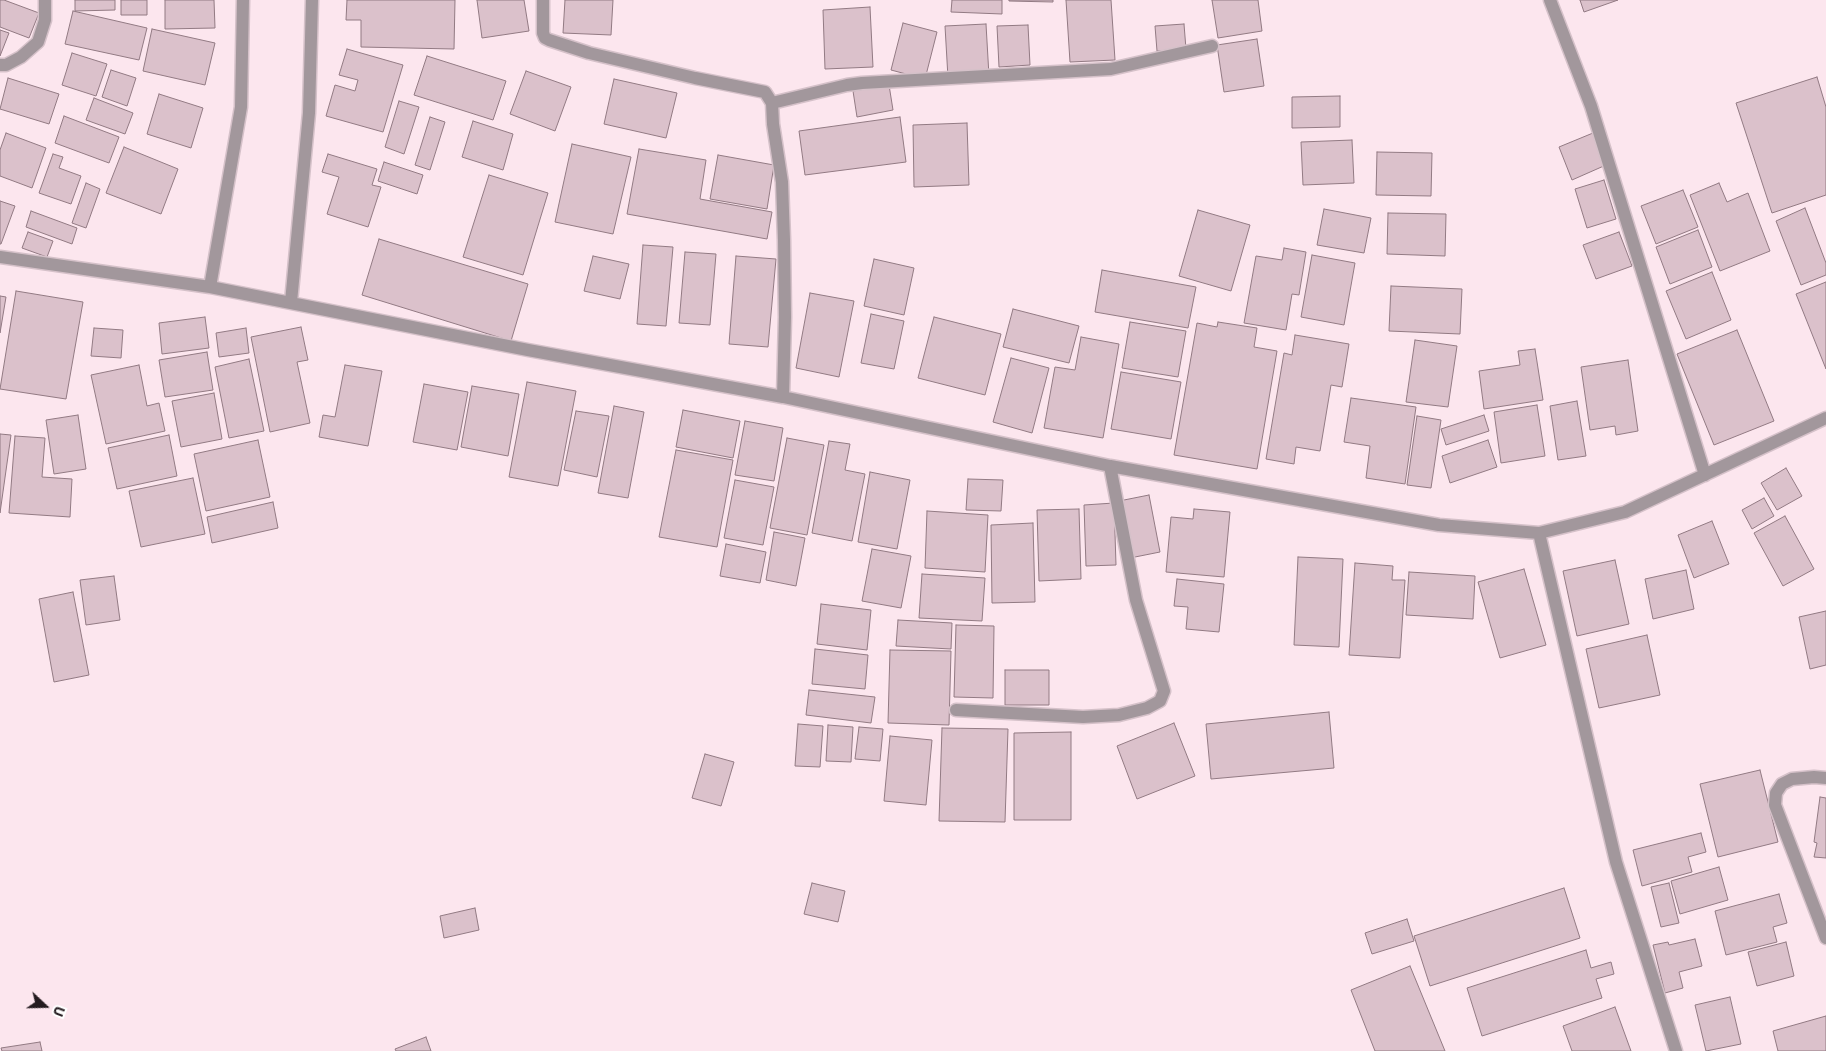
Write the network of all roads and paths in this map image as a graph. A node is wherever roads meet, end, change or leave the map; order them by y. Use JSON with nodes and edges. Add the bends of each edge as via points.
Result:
{"nodes":[{"id":1,"x":45,"y":0,"type":"edge"},
{"id":2,"x":243,"y":0,"type":"edge"},
{"id":3,"x":312,"y":0,"type":"edge"},
{"id":4,"x":543,"y":0,"type":"edge"},
{"id":5,"x":1550,"y":0,"type":"edge"},
{"id":6,"x":1212,"y":46,"type":"dead end"},
{"id":7,"x":0,"y":65,"type":"edge"},
{"id":8,"x":772,"y":103,"type":"junction"},
{"id":9,"x":0,"y":257,"type":"edge"},
{"id":10,"x":210,"y":286,"type":"junction"},
{"id":11,"x":291,"y":302,"type":"junction"},
{"id":12,"x":783,"y":397,"type":"junction"},
{"id":13,"x":1826,"y":418,"type":"edge"},
{"id":14,"x":1110,"y":466,"type":"junction"},
{"id":15,"x":1705,"y":475,"type":"junction"},
{"id":16,"x":1539,"y":533,"type":"junction"},
{"id":17,"x":956,"y":710,"type":"dead end"},
{"id":18,"x":1826,"y":778,"type":"edge"},
{"id":19,"x":1824,"y":925,"type":"edge"},
{"id":20,"x":1826,"y":938,"type":"edge"},
{"id":21,"x":1676,"y":1051,"type":"edge"}],
"edges":[{"from":1,"to":7,"type":"street","via":[[45,20],[38,42],[21,57]]},
{"from":2,"to":10,"type":"street","via":[[241,107]]},
{"from":3,"to":11,"type":"street","via":[[309,113]]},
{"from":4,"to":8,"type":"street","via":[[543,33],[549,40],[608,57],[765,92]]},
{"from":5,"to":15,"type":"street","via":[[1591,106]]},
{"from":6,"to":8,"type":"street","via":[[1111,69],[862,83]]},
{"from":8,"to":12,"type":"street","via":[[782,182]]},
{"from":9,"to":10,"type":"street"},
{"from":10,"to":11,"type":"street"},
{"from":11,"to":12,"type":"street"},
{"from":12,"to":14,"type":"street"},
{"from":13,"to":15,"type":"street"},
{"from":14,"to":16,"type":"street","via":[[1439,525]]},
{"from":14,"to":17,"type":"street","via":[[1136,600],[1164,691],[1160,700],[1147,708],[1119,715],[1083,717]]},
{"from":15,"to":16,"type":"street","via":[[1625,512]]},
{"from":16,"to":21,"type":"street","via":[[1616,862]]},
{"from":18,"to":19,"type":"street","via":[[1792,779],[1782,784],[1776,793],[1775,806]]},
{"from":19,"to":20,"type":"street"}]}
